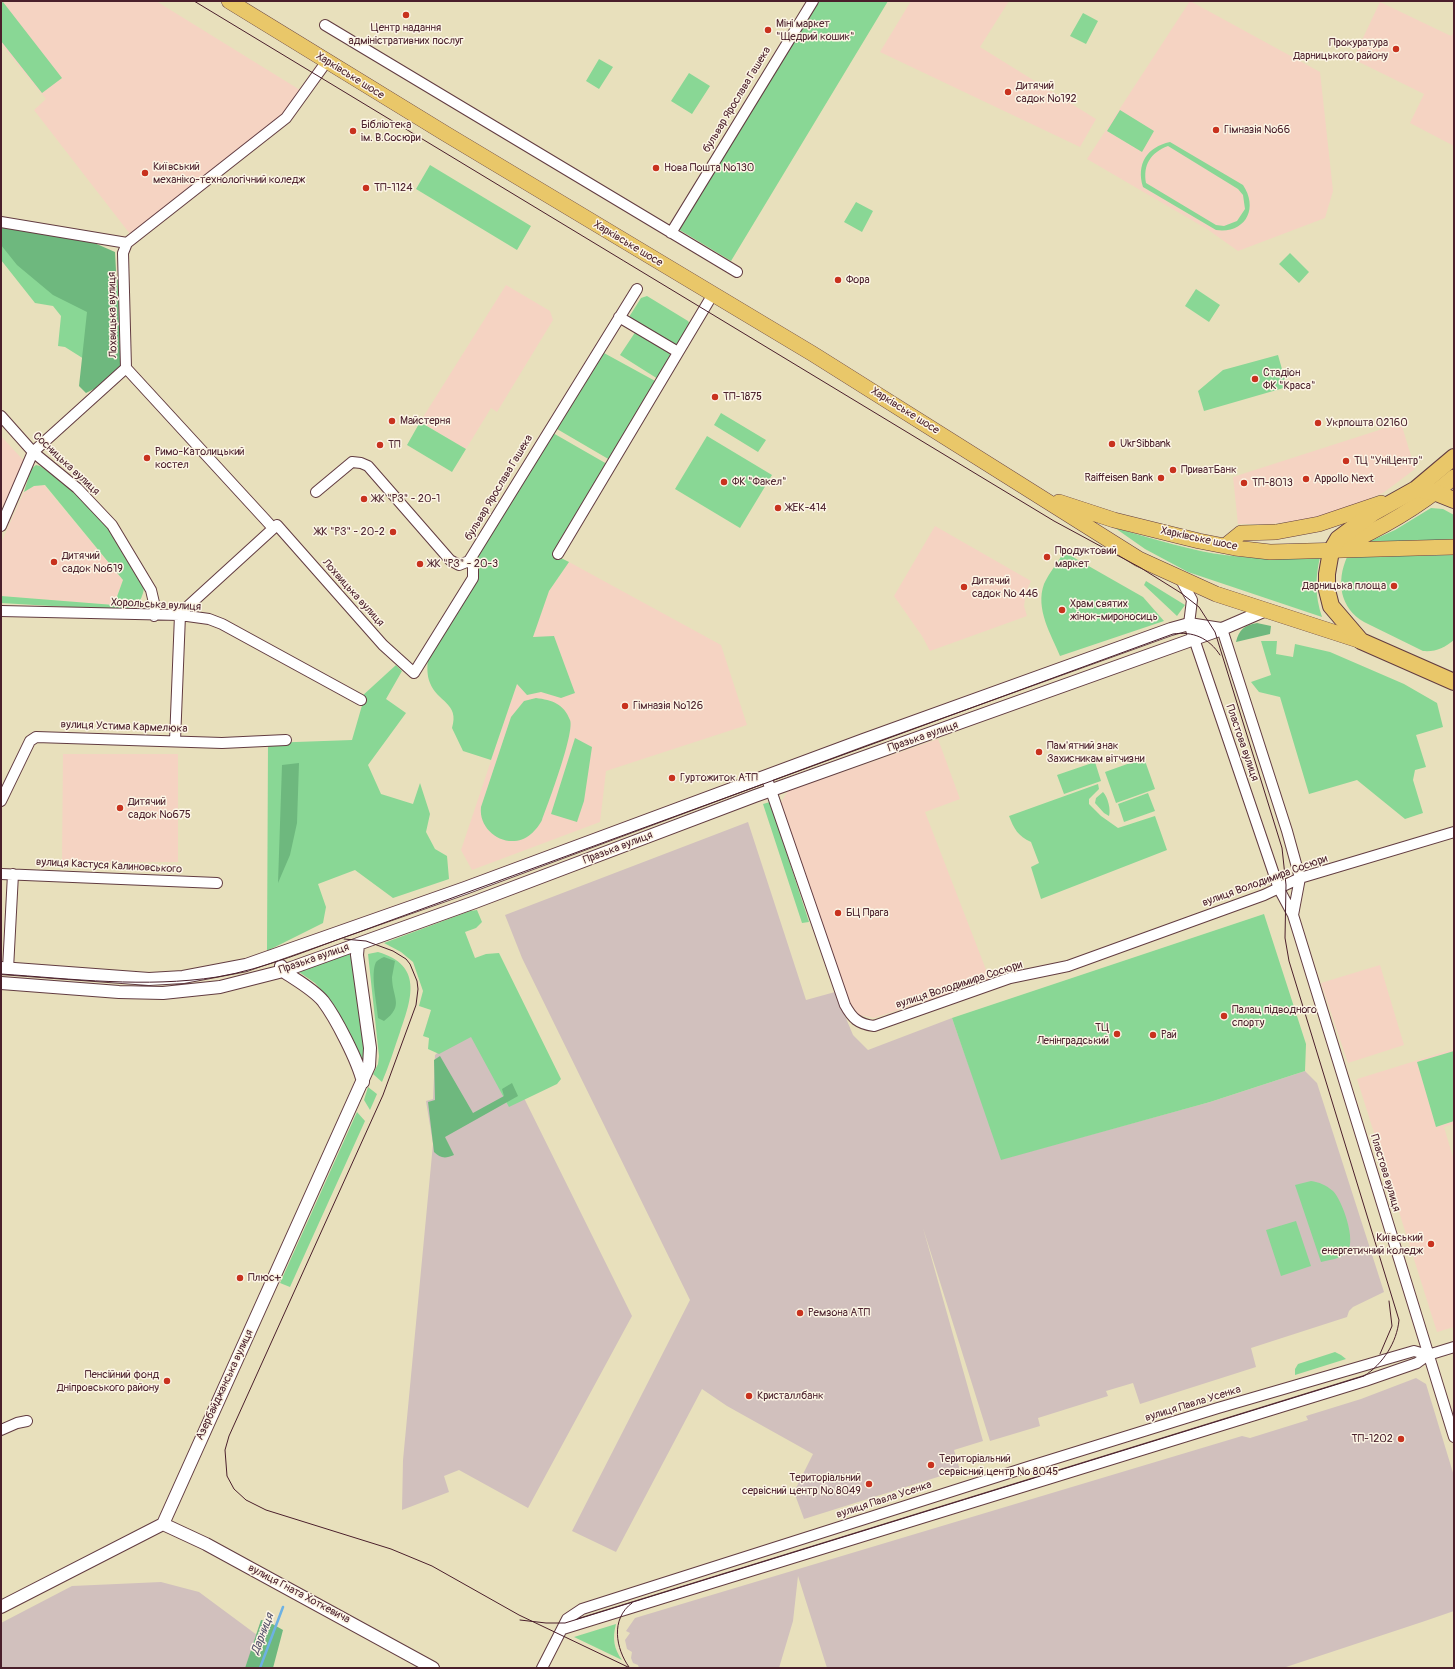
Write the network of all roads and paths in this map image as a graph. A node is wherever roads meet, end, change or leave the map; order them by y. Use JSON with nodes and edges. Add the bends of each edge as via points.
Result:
{"nodes":[{"id":1,"x":229,"y":1,"type":"edge"},
{"id":2,"x":813,"y":1,"type":"edge"},
{"id":3,"x":325,"y":25,"type":"dead end"},
{"id":4,"x":327,"y":62,"type":"junction"},
{"id":5,"x":1,"y":222,"type":"edge"},
{"id":6,"x":670,"y":233,"type":"junction"},
{"id":7,"x":127,"y":243,"type":"junction"},
{"id":8,"x":737,"y":272,"type":"dead end"},
{"id":9,"x":637,"y":289,"type":"dead end"},
{"id":10,"x":713,"y":294,"type":"junction"},
{"id":11,"x":620,"y":317,"type":"junction"},
{"id":12,"x":678,"y":352,"type":"junction"},
{"id":13,"x":126,"y":368,"type":"junction"},
{"id":14,"x":1,"y":416,"type":"edge"},
{"id":15,"x":34,"y":452,"type":"junction"},
{"id":16,"x":1454,"y":457,"type":"edge"},
{"id":17,"x":1454,"y":477,"type":"edge"},
{"id":18,"x":1026,"y":487,"type":"junction"},
{"id":19,"x":1416,"y":489,"type":"junction"},
{"id":20,"x":316,"y":492,"type":"dead end"},
{"id":21,"x":1434,"y":492,"type":"junction"},
{"id":22,"x":1454,"y":500,"type":"edge"},
{"id":23,"x":1,"y":526,"type":"edge"},
{"id":24,"x":275,"y":526,"type":"junction"},
{"id":25,"x":1225,"y":546,"type":"junction"},
{"id":26,"x":1454,"y":547,"type":"edge"},
{"id":27,"x":1331,"y":550,"type":"junction"},
{"id":28,"x":558,"y":554,"type":"dead end"},
{"id":29,"x":469,"y":561,"type":"junction"},
{"id":30,"x":1180,"y":578,"type":"junction"},
{"id":31,"x":1266,"y":610,"type":"junction"},
{"id":32,"x":1,"y":611,"type":"edge"},
{"id":33,"x":154,"y":616,"type":"junction"},
{"id":34,"x":180,"y":616,"type":"junction"},
{"id":35,"x":1189,"y":624,"type":"junction"},
{"id":36,"x":1222,"y":629,"type":"junction"},
{"id":37,"x":1194,"y":639,"type":"junction"},
{"id":38,"x":1360,"y":641,"type":"junction"},
{"id":39,"x":1438,"y":675,"type":"junction"},
{"id":40,"x":1454,"y":676,"type":"edge"},
{"id":41,"x":1454,"y":682,"type":"edge"},
{"id":42,"x":361,"y":700,"type":"dead end"},
{"id":43,"x":286,"y":740,"type":"dead end"},
{"id":44,"x":175,"y":742,"type":"junction"},
{"id":45,"x":766,"y":776,"type":"junction"},
{"id":46,"x":772,"y":790,"type":"junction"},
{"id":47,"x":1,"y":801,"type":"edge"},
{"id":48,"x":1454,"y":832,"type":"edge"},
{"id":49,"x":1,"y":874,"type":"edge"},
{"id":50,"x":13,"y":874,"type":"junction"},
{"id":51,"x":1300,"y":878,"type":"junction"},
{"id":52,"x":217,"y":883,"type":"dead end"},
{"id":53,"x":467,"y":887,"type":"junction"},
{"id":54,"x":1279,"y":889,"type":"junction"},
{"id":55,"x":474,"y":902,"type":"junction"},
{"id":56,"x":1294,"y":915,"type":"junction"},
{"id":57,"x":358,"y":944,"type":"junction"},
{"id":58,"x":278,"y":955,"type":"junction"},
{"id":59,"x":5,"y":969,"type":"edge"},
{"id":60,"x":283,"y":971,"type":"junction"},
{"id":61,"x":1,"y":983,"type":"edge"},
{"id":62,"x":363,"y":1082,"type":"junction"},
{"id":63,"x":1454,"y":1347,"type":"edge"},
{"id":64,"x":1428,"y":1354,"type":"junction"},
{"id":65,"x":27,"y":1421,"type":"dead end"},
{"id":66,"x":1,"y":1430,"type":"edge"},
{"id":67,"x":1454,"y":1438,"type":"edge"},
{"id":68,"x":163,"y":1524,"type":"junction"},
{"id":69,"x":1,"y":1607,"type":"edge"},
{"id":70,"x":563,"y":1629,"type":"junction"},
{"id":71,"x":433,"y":1668,"type":"edge"},
{"id":72,"x":542,"y":1668,"type":"edge"}],
"edges":[{"from":1,"to":4,"type":"main road","name":"Харківське шосе"},
{"from":2,"to":6,"type":"street","name":"бульвар Ярослава Гашека"},
{"from":3,"to":6,"type":"street"},
{"from":4,"to":7,"type":"street","via":[[286,118]]},
{"from":4,"to":10,"type":"main road","name":"Харківське шосе"},
{"from":5,"to":7,"type":"street"},
{"from":6,"to":8,"type":"street"},
{"from":7,"to":13,"type":"street","name":"Лохвицька вулиця","via":[[123,253]]},
{"from":9,"to":11,"type":"street","name":"бульвар Ярослава Гашека"},
{"from":10,"to":12,"type":"street"},
{"from":10,"to":18,"type":"main road","name":"Харківське шосе"},
{"from":11,"to":12,"type":"street"},
{"from":11,"to":29,"type":"street","name":"бульвар Ярослава Гашека"},
{"from":12,"to":28,"type":"street"},
{"from":13,"to":15,"type":"street"},
{"from":13,"to":24,"type":"street","name":"Лохвицька вулиця"},
{"from":14,"to":15,"type":"street","name":"Сосницька вулиця"},
{"from":15,"to":23,"type":"street"},
{"from":15,"to":33,"type":"street","name":"Сосницька вулиця","via":[[77,488],[112,526],[151,590],[155,607]]},
{"from":16,"to":19,"type":"highway"},
{"from":17,"to":21,"type":"main road"},
{"from":18,"to":25,"type":"main road","name":"Харківське шосе","via":[[1057,501],[1114,520]]},
{"from":18,"to":30,"type":"main road","name":"Харківське шосе","via":[[1139,559]]},
{"from":19,"to":21,"type":"highway"},
{"from":19,"to":25,"type":"main road","name":"Харківське шосе","via":[[1368,509],[1319,524],[1276,532],[1241,533]]},
{"from":19,"to":27,"type":"highway","via":[[1356,525],[1338,540]]},
{"from":20,"to":29,"type":"street","via":[[352,462],[368,466],[450,560],[459,565]]},
{"from":21,"to":22,"type":"highway"},
{"from":21,"to":27,"type":"main road","via":[[1412,510],[1390,523]]},
{"from":24,"to":29,"type":"street","name":"Лохвицька вулиця","via":[[383,645],[414,673],[473,578],[473,566]]},
{"from":24,"to":34,"type":"street"},
{"from":25,"to":27,"type":"main road","name":"Харківське шосе","via":[[1270,552]]},
{"from":26,"to":27,"type":"main road","name":"Харківське шосе"},
{"from":27,"to":38,"type":"highway","via":[[1327,574],[1331,606]]},
{"from":30,"to":31,"type":"main road","name":"Харківське шосе","via":[[1216,594]]},
{"from":30,"to":35,"type":"street","name":"Пластова вулиця","via":[[1192,600]]},
{"from":31,"to":36,"type":"street","name":"Празька вулиця"},
{"from":31,"to":38,"type":"main road"},
{"from":32,"to":33,"type":"street","name":"Хорольська вулиця"},
{"from":33,"to":34,"type":"street","name":"Хорольська вулиця"},
{"from":34,"to":42,"type":"street","name":"Хорольська вулиця","via":[[208,619],[222,624]]},
{"from":34,"to":44,"type":"street"},
{"from":35,"to":36,"type":"street","name":"Празька вулиця"},
{"from":35,"to":37,"type":"street","name":"Пластова вулиця"},
{"from":35,"to":45,"type":"street","name":"Празька вулиця","via":[[1061,667]]},
{"from":36,"to":37,"type":"street","name":"Празька вулиця"},
{"from":36,"to":51,"type":"street","name":"Пластова вулиця"},
{"from":37,"to":46,"type":"street","name":"Празька вулиця"},
{"from":37,"to":54,"type":"street","name":"Пластова вулиця"},
{"from":38,"to":39,"type":"highway"},
{"from":39,"to":40,"type":"highway"},
{"from":39,"to":41,"type":"highway"},
{"from":43,"to":44,"type":"street","name":"вулиця Устима Кармелюка"},
{"from":44,"to":47,"type":"street","name":"вулиця Устима Кармелюка","via":[[36,737],[30,741]]},
{"from":45,"to":46,"type":"street","name":"вулиця Володимира Сосюри"},
{"from":45,"to":53,"type":"street","name":"Празька вулиця"},
{"from":46,"to":54,"type":"street","name":"вулиця Володимира Сосюри","via":[[845,1005],[851,1017],[864,1025],[874,1026],[1010,978],[1068,966]]},
{"from":46,"to":55,"type":"street","name":"Празька вулиця"},
{"from":48,"to":51,"type":"street","name":"вулиця Володимира Сосюри"},
{"from":49,"to":50,"type":"street","name":"вулиця Кастуся Калиновського"},
{"from":50,"to":52,"type":"street","name":"вулиця Кастуся Калиновського"},
{"from":50,"to":59,"type":"street"},
{"from":51,"to":54,"type":"street","name":"вулиця Володимира Сосюри"},
{"from":51,"to":56,"type":"street","name":"Пластова вулиця"},
{"from":53,"to":55,"type":"street"},
{"from":53,"to":58,"type":"street","name":"Празька вулиця"},
{"from":54,"to":56,"type":"street","name":"Пластова вулиця"},
{"from":55,"to":57,"type":"street","name":"Празька вулиця"},
{"from":56,"to":64,"type":"street","name":"Пластова вулиця"},
{"from":57,"to":60,"type":"street","name":"Празька вулиця"},
{"from":57,"to":62,"type":"street","name":"Азербайджанська вулиця","via":[[357,955],[370,1048],[369,1066]]},
{"from":58,"to":59,"type":"street","name":"Празька вулиця","via":[[221,972],[171,978]]},
{"from":58,"to":60,"type":"street"},
{"from":60,"to":61,"type":"street","name":"Празька вулиця","via":[[220,987],[162,993]]},
{"from":60,"to":62,"type":"street","via":[[322,1001],[358,1063]]},
{"from":62,"to":68,"type":"street","name":"Азербайджанська вулиця"},
{"from":63,"to":64,"type":"street","name":"вулиця Павла Усенка"},
{"from":64,"to":67,"type":"street","name":"Пластова вулиця"},
{"from":64,"to":70,"type":"street","name":"вулиця Павла Усенка","via":[[1417,1363],[1365,1381]]},
{"from":64,"to":70,"type":"street","name":"вулиця Павла Усенка","via":[[1414,1351],[1031,1466],[582,1609],[569,1617]]},
{"from":65,"to":66,"type":"street"},
{"from":68,"to":69,"type":"street"},
{"from":68,"to":71,"type":"street","name":"вулиця Гната Хоткевича","via":[[206,1544]]},
{"from":70,"to":72,"type":"street","name":"вулиця Павла Усенка"}]}
